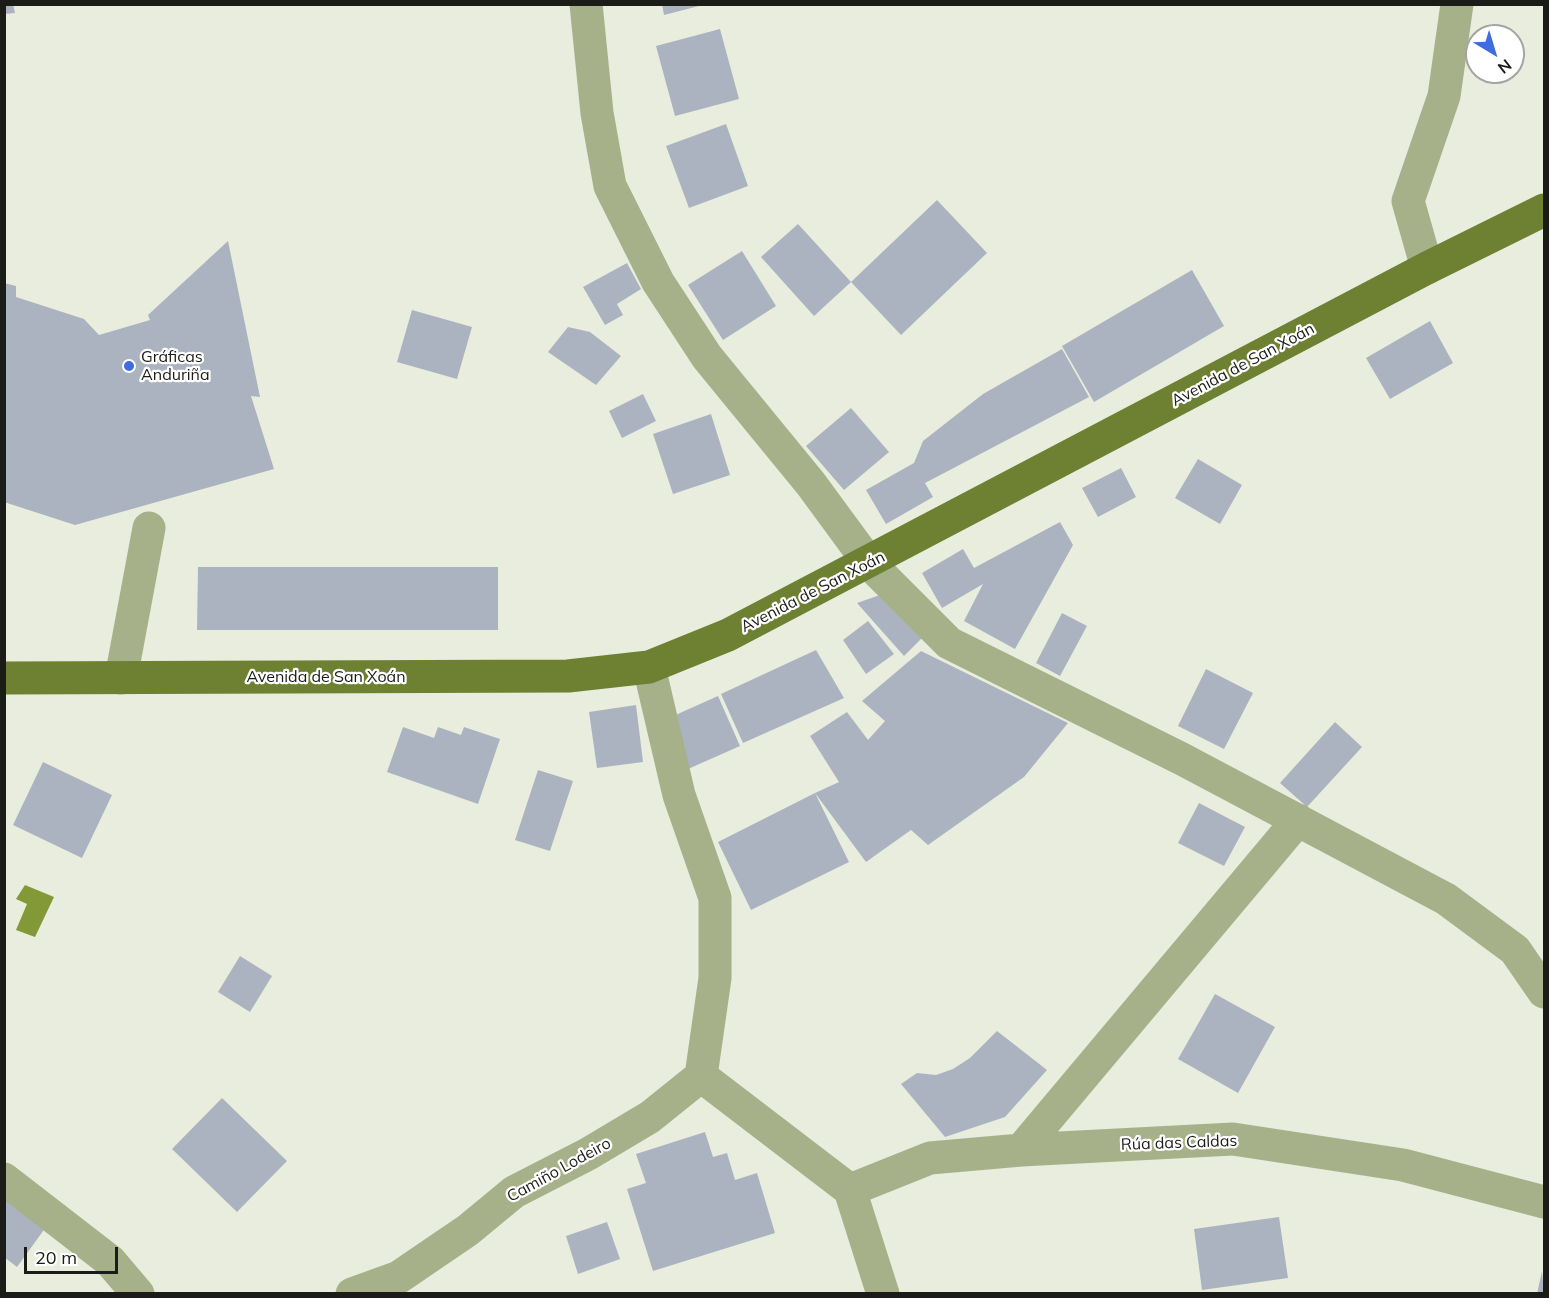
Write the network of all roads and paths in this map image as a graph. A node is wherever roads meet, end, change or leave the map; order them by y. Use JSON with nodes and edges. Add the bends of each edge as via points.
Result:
{"nodes":[{"id":1,"x":586,"y":4,"type":"edge"},
{"id":2,"x":1457,"y":4,"type":"edge"},
{"id":3,"x":1545,"y":210,"type":"edge"},
{"id":4,"x":1427,"y":268,"type":"junction"},
{"id":5,"x":149,"y":528,"type":"dead end"},
{"id":6,"x":869,"y":563,"type":"junction"},
{"id":7,"x":649,"y":667,"type":"junction"},
{"id":8,"x":4,"y":678,"type":"edge"},
{"id":9,"x":121,"y":678,"type":"junction"},
{"id":10,"x":1298,"y":820,"type":"junction"},
{"id":11,"x":1545,"y":993,"type":"edge"},
{"id":12,"x":701,"y":1076,"type":"junction"},
{"id":13,"x":1021,"y":1150,"type":"junction"},
{"id":14,"x":4,"y":1179,"type":"edge"},
{"id":15,"x":850,"y":1190,"type":"junction"},
{"id":16,"x":1545,"y":1202,"type":"edge"},
{"id":17,"x":138,"y":1293,"type":"edge"},
{"id":18,"x":352,"y":1293,"type":"edge"},
{"id":19,"x":882,"y":1293,"type":"edge"}],
"edges":[{"from":1,"to":6,"type":"street","via":[[597,113],[610,186],[658,282],[707,357],[811,484]]},
{"from":2,"to":4,"type":"street","via":[[1444,96],[1408,201]]},
{"from":3,"to":4,"type":"main road","name":"Avenida de San Xoán"},
{"from":4,"to":6,"type":"main road","name":"Avenida de San Xoán"},
{"from":5,"to":9,"type":"street"},
{"from":6,"to":7,"type":"main road","name":"Avenida de San Xoán","via":[[729,635]]},
{"from":6,"to":10,"type":"street","via":[[949,643]]},
{"from":7,"to":9,"type":"main road","name":"Avenida de San Xoán","via":[[568,676]]},
{"from":7,"to":12,"type":"street","via":[[679,795],[715,898],[715,978]]},
{"from":8,"to":9,"type":"main road","name":"Avenida de San Xoán"},
{"from":10,"to":11,"type":"street","via":[[1446,898],[1515,950]]},
{"from":10,"to":13,"type":"street"},
{"from":12,"to":15,"type":"street"},
{"from":12,"to":18,"type":"street","name":"Camiño Lodeiro","via":[[650,1117],[514,1192],[468,1230],[399,1277]]},
{"from":13,"to":15,"type":"street","name":"Rúa das Caldas","via":[[930,1158]]},
{"from":13,"to":16,"type":"street","name":"Rúa das Caldas","via":[[1233,1139],[1399,1164]]},
{"from":14,"to":17,"type":"street","via":[[110,1261]]},
{"from":15,"to":19,"type":"street"}]}
